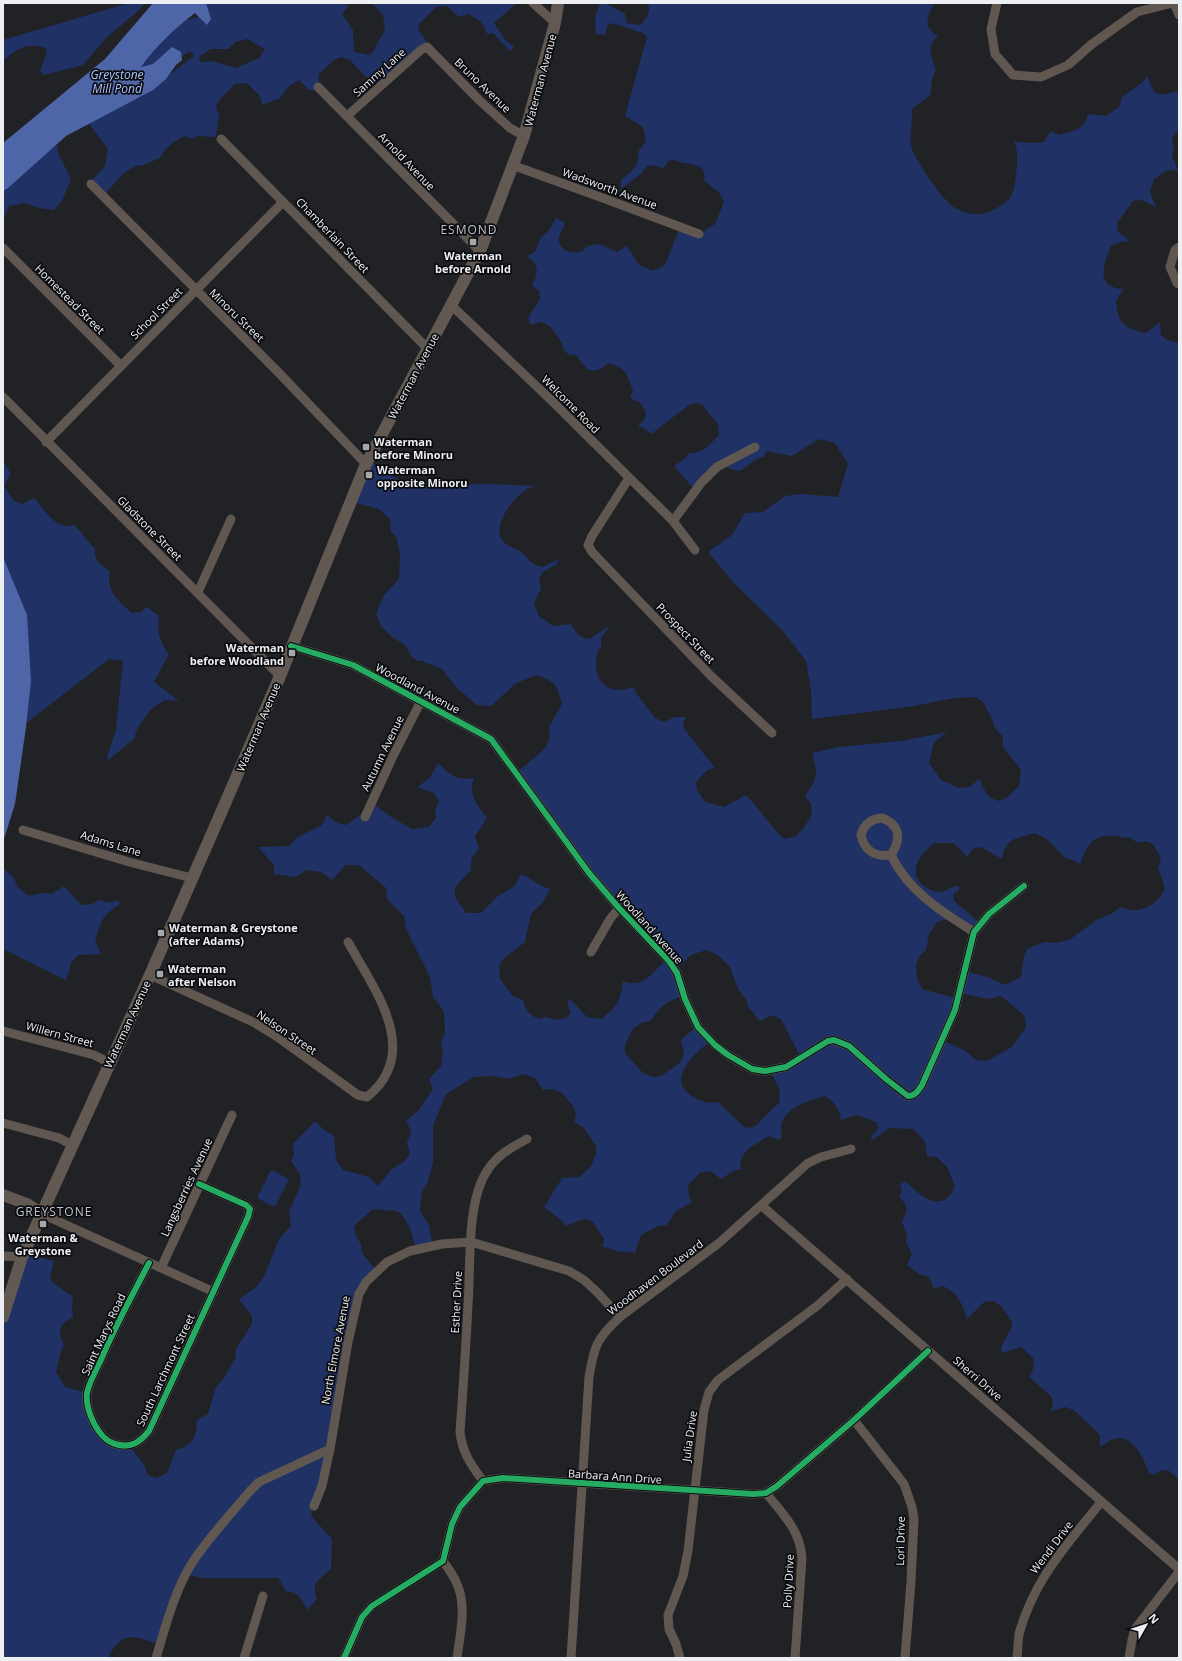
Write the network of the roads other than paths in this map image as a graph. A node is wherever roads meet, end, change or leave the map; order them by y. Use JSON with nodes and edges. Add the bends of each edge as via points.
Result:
{"nodes":[{"id":1,"x":533,"y":3,"type":"edge"},
{"id":2,"x":558,"y":3,"type":"edge"},
{"id":3,"x":997,"y":3,"type":"edge"},
{"id":4,"x":1174,"y":3,"type":"edge"},
{"id":5,"x":1179,"y":15,"type":"edge"},
{"id":6,"x":555,"y":23,"type":"junction"},
{"id":7,"x":428,"y":47,"type":"joint"},
{"id":8,"x":318,"y":87,"type":"dead end"},
{"id":9,"x":347,"y":116,"type":"junction"},
{"id":10,"x":524,"y":136,"type":"junction"},
{"id":11,"x":220,"y":139,"type":"dead end"},
{"id":12,"x":512,"y":165,"type":"junction"},
{"id":13,"x":91,"y":184,"type":"dead end"},
{"id":14,"x":283,"y":202,"type":"junction"},
{"id":15,"x":699,"y":234,"type":"dead end"},
{"id":16,"x":1179,"y":247,"type":"edge"},
{"id":17,"x":3,"y":248,"type":"edge"},
{"id":18,"x":480,"y":252,"type":"junction"},
{"id":19,"x":1179,"y":284,"type":"edge"},
{"id":20,"x":196,"y":291,"type":"junction"},
{"id":21,"x":451,"y":304,"type":"junction"},
{"id":22,"x":428,"y":349,"type":"junction"},
{"id":23,"x":121,"y":366,"type":"junction"},
{"id":24,"x":3,"y":398,"type":"edge"},
{"id":25,"x":46,"y":442,"type":"junction"},
{"id":26,"x":755,"y":447,"type":"dead end"},
{"id":27,"x":366,"y":464,"type":"junction"},
{"id":28,"x":629,"y":478,"type":"junction"},
{"id":29,"x":231,"y":519,"type":"dead end"},
{"id":30,"x":673,"y":521,"type":"junction"},
{"id":31,"x":695,"y":550,"type":"dead end"},
{"id":32,"x":198,"y":592,"type":"junction"},
{"id":33,"x":291,"y":646,"type":"junction"},
{"id":34,"x":280,"y":676,"type":"junction"},
{"id":35,"x":421,"y":700,"type":"junction"},
{"id":36,"x":772,"y":733,"type":"dead end"},
{"id":37,"x":365,"y":817,"type":"dead end"},
{"id":38,"x":23,"y":830,"type":"dead end"},
{"id":39,"x":891,"y":855,"type":"junction"},
{"id":40,"x":192,"y":878,"type":"junction"},
{"id":41,"x":1024,"y":886,"type":"dead end"},
{"id":42,"x":619,"y":908,"type":"junction"},
{"id":43,"x":974,"y":932,"type":"junction"},
{"id":44,"x":348,"y":942,"type":"dead end"},
{"id":45,"x":591,"y":952,"type":"dead end"},
{"id":46,"x":150,"y":975,"type":"junction"},
{"id":47,"x":3,"y":1031,"type":"edge"},
{"id":48,"x":110,"y":1063,"type":"junction"},
{"id":49,"x":232,"y":1115,"type":"dead end"},
{"id":50,"x":3,"y":1123,"type":"edge"},
{"id":51,"x":527,"y":1139,"type":"dead end"},
{"id":52,"x":72,"y":1146,"type":"junction"},
{"id":53,"x":851,"y":1149,"type":"dead end"},
{"id":54,"x":199,"y":1184,"type":"junction"},
{"id":55,"x":3,"y":1195,"type":"edge"},
{"id":56,"x":762,"y":1206,"type":"junction"},
{"id":57,"x":42,"y":1214,"type":"junction"},
{"id":58,"x":471,"y":1242,"type":"junction"},
{"id":59,"x":3,"y":1256,"type":"edge"},
{"id":60,"x":22,"y":1257,"type":"junction"},
{"id":61,"x":148,"y":1263,"type":"junction"},
{"id":62,"x":161,"y":1268,"type":"junction"},
{"id":63,"x":847,"y":1279,"type":"junction"},
{"id":64,"x":214,"y":1292,"type":"junction"},
{"id":65,"x":3,"y":1317,"type":"edge"},
{"id":66,"x":620,"y":1317,"type":"junction"},
{"id":67,"x":928,"y":1351,"type":"junction"},
{"id":68,"x":854,"y":1420,"type":"junction"},
{"id":69,"x":104,"y":1436,"type":"joint"},
{"id":70,"x":330,"y":1448,"type":"junction"},
{"id":71,"x":483,"y":1481,"type":"junction"},
{"id":72,"x":582,"y":1484,"type":"junction"},
{"id":73,"x":694,"y":1490,"type":"junction"},
{"id":74,"x":766,"y":1493,"type":"junction"},
{"id":75,"x":1101,"y":1502,"type":"junction"},
{"id":76,"x":314,"y":1506,"type":"dead end"},
{"id":77,"x":442,"y":1561,"type":"junction"},
{"id":78,"x":1179,"y":1571,"type":"edge"},
{"id":79,"x":263,"y":1596,"type":"dead end"},
{"id":80,"x":156,"y":1658,"type":"edge"},
{"id":81,"x":244,"y":1658,"type":"edge"},
{"id":82,"x":344,"y":1658,"type":"edge"},
{"id":83,"x":457,"y":1658,"type":"edge"},
{"id":84,"x":571,"y":1658,"type":"edge"},
{"id":85,"x":680,"y":1658,"type":"edge"},
{"id":86,"x":795,"y":1658,"type":"edge"},
{"id":87,"x":905,"y":1658,"type":"edge"},
{"id":88,"x":1018,"y":1658,"type":"edge"},
{"id":89,"x":1129,"y":1658,"type":"edge"}],
"edges":[{"from":1,"to":6,"type":"street"},
{"from":2,"to":6,"type":"main road","name":"Waterman Avenue"},
{"from":3,"to":4,"type":"street","via":[[991,30],[995,54],[1013,75],[1041,78],[1068,65],[1092,44],[1137,12]]},
{"from":4,"to":5,"type":"street"},
{"from":6,"to":10,"type":"main road","name":"Waterman Avenue"},
{"from":7,"to":9,"type":"street","name":"Sammy Lane","via":[[421,50]]},
{"from":7,"to":10,"type":"street","name":"Bruno Avenue","via":[[480,101],[510,128]]},
{"from":8,"to":9,"type":"street","name":"Arnold Avenue"},
{"from":9,"to":18,"type":"street","name":"Arnold Avenue"},
{"from":10,"to":12,"type":"main road","name":"Waterman Avenue"},
{"from":11,"to":14,"type":"street","name":"Chamberlain Street"},
{"from":12,"to":15,"type":"street","name":"Wadsworth Avenue"},
{"from":12,"to":18,"type":"main road","name":"Waterman Avenue"},
{"from":13,"to":20,"type":"street","name":"Minoru Street"},
{"from":14,"to":20,"type":"street","name":"School Street"},
{"from":14,"to":22,"type":"street","name":"Chamberlain Street"},
{"from":16,"to":19,"type":"street","via":[[1175,250],[1170,268],[1176,283]]},
{"from":17,"to":23,"type":"street","name":"Homestead Street"},
{"from":18,"to":21,"type":"main road","name":"Waterman Avenue"},
{"from":20,"to":23,"type":"street","name":"School Street"},
{"from":20,"to":27,"type":"street","name":"Minoru Street"},
{"from":21,"to":22,"type":"main road","name":"Waterman Avenue"},
{"from":21,"to":28,"type":"street","name":"Welcome Road"},
{"from":22,"to":27,"type":"main road","name":"Waterman Avenue"},
{"from":23,"to":25,"type":"street","name":"School Street"},
{"from":24,"to":25,"type":"street","name":"Gladstone Street"},
{"from":25,"to":32,"type":"street","name":"Gladstone Street"},
{"from":26,"to":30,"type":"street","via":[[717,467],[701,483]]},
{"from":27,"to":33,"type":"main road","name":"Waterman Avenue"},
{"from":28,"to":30,"type":"street","name":"Welcome Road"},
{"from":28,"to":36,"type":"street","name":"Prospect Street","via":[[588,545],[711,676]]},
{"from":29,"to":32,"type":"street"},
{"from":30,"to":31,"type":"street","name":"Welcome Road"},
{"from":32,"to":34,"type":"street","name":"Gladstone Street"},
{"from":33,"to":34,"type":"main road","name":"Waterman Avenue"},
{"from":33,"to":35,"type":"street","name":"Woodland Avenue","via":[[353,665]]},
{"from":34,"to":40,"type":"main road","name":"Waterman Avenue"},
{"from":35,"to":37,"type":"street","name":"Autumn Avenue"},
{"from":35,"to":42,"type":"street","name":"Woodland Avenue","via":[[491,739],[565,842]]},
{"from":38,"to":40,"type":"street","name":"Adams Lane"},
{"from":39,"to":39,"type":"street","via":[[898,839],[898,831],[894,824],[882,818],[869,822],[861,835],[866,848],[879,855]]},
{"from":39,"to":43,"type":"street","via":[[912,885],[927,900]]},
{"from":40,"to":46,"type":"main road","name":"Waterman Avenue"},
{"from":41,"to":43,"type":"street","name":"Woodland Avenue","via":[[989,914]]},
{"from":42,"to":43,"type":"street","name":"Woodland Avenue","via":[[678,973],[685,999],[698,1027],[733,1059],[758,1070],[777,1069],[786,1067],[828,1041],[834,1040],[849,1046],[908,1096],[912,1096],[922,1085],[949,1027]]},
{"from":42,"to":45,"type":"street"},
{"from":44,"to":46,"type":"street","name":"Nelson Street","via":[[386,1012],[392,1030],[391,1059],[385,1077],[366,1097],[358,1095],[255,1023]]},
{"from":46,"to":48,"type":"main road","name":"Waterman Avenue"},
{"from":47,"to":48,"type":"street","name":"Willern Street","via":[[94,1056]]},
{"from":48,"to":52,"type":"main road","name":"Waterman Avenue"},
{"from":49,"to":54,"type":"street","name":"Langsberries Avenue"},
{"from":50,"to":52,"type":"street","via":[[59,1138]]},
{"from":51,"to":58,"type":"street","name":"Esther Drive","via":[[506,1150],[486,1172],[478,1195]]},
{"from":52,"to":57,"type":"main road","name":"Waterman Avenue"},
{"from":53,"to":56,"type":"street","name":"Woodhaven Boulevard","via":[[808,1163]]},
{"from":54,"to":62,"type":"street","name":"Langsberries Avenue"},
{"from":54,"to":64,"type":"street","name":"South Larchmont Street","via":[[250,1209]]},
{"from":55,"to":57,"type":"main road","via":[[27,1204]]},
{"from":56,"to":63,"type":"street","name":"Sherri Drive"},
{"from":56,"to":66,"type":"street","name":"Woodhaven Boulevard","via":[[719,1243]]},
{"from":57,"to":60,"type":"main road","name":"Waterman Avenue"},
{"from":57,"to":61,"type":"street"},
{"from":58,"to":66,"type":"street","name":"North Elmore Avenue","via":[[569,1271],[584,1280]]},
{"from":58,"to":70,"type":"street","name":"North Elmore Avenue","via":[[442,1244],[410,1251],[387,1262],[366,1282],[359,1294],[348,1342]]},
{"from":58,"to":71,"type":"street","name":"Esther Drive","via":[[460,1432],[461,1444]]},
{"from":59,"to":60,"type":"street"},
{"from":60,"to":65,"type":"main road","name":"Waterman Avenue"},
{"from":61,"to":62,"type":"street"},
{"from":61,"to":69,"type":"street","name":"Saint Marys Road","via":[[104,1352],[88,1393],[89,1410]]},
{"from":62,"to":64,"type":"street"},
{"from":63,"to":67,"type":"street","name":"Sherri Drive"},
{"from":63,"to":73,"type":"street","name":"Julia Drive","via":[[811,1311],[718,1380],[709,1392],[704,1410]]},
{"from":64,"to":69,"type":"street","name":"South Larchmont Street","via":[[149,1430],[140,1441],[129,1445],[109,1442]]},
{"from":66,"to":72,"type":"street","name":"Woodhaven Boulevard","via":[[605,1331],[592,1356]]},
{"from":67,"to":68,"type":"street"},
{"from":67,"to":75,"type":"street","name":"Sherri Drive"},
{"from":68,"to":74,"type":"street"},
{"from":68,"to":87,"type":"street","name":"Lori Drive","via":[[904,1484],[912,1507],[914,1519]]},
{"from":70,"to":76,"type":"street","name":"North Elmore Avenue","via":[[322,1486]]},
{"from":70,"to":80,"type":"street","via":[[259,1482],[250,1491],[194,1560],[184,1577]]},
{"from":71,"to":72,"type":"street","name":"Barbara Ann Drive","via":[[503,1478]]},
{"from":71,"to":77,"type":"street","via":[[460,1507],[452,1524]]},
{"from":72,"to":73,"type":"street","name":"Barbara Ann Drive"},
{"from":72,"to":84,"type":"street","name":"Woodhaven Boulevard"},
{"from":73,"to":74,"type":"street","name":"Barbara Ann Drive"},
{"from":73,"to":85,"type":"street","name":"Julia Drive","via":[[685,1564],[668,1615],[669,1629]]},
{"from":74,"to":86,"type":"street","name":"Polly Drive","via":[[792,1526],[801,1546]]},
{"from":75,"to":78,"type":"street","name":"Sherri Drive"},
{"from":75,"to":88,"type":"street","name":"Wendi Drive","via":[[1048,1568],[1038,1585],[1019,1635]]},
{"from":77,"to":82,"type":"street","via":[[372,1606],[362,1617]]},
{"from":77,"to":83,"type":"street","via":[[458,1586],[461,1598],[462,1616]]},
{"from":78,"to":89,"type":"street","via":[[1135,1629]]},
{"from":79,"to":81,"type":"street"}]}
